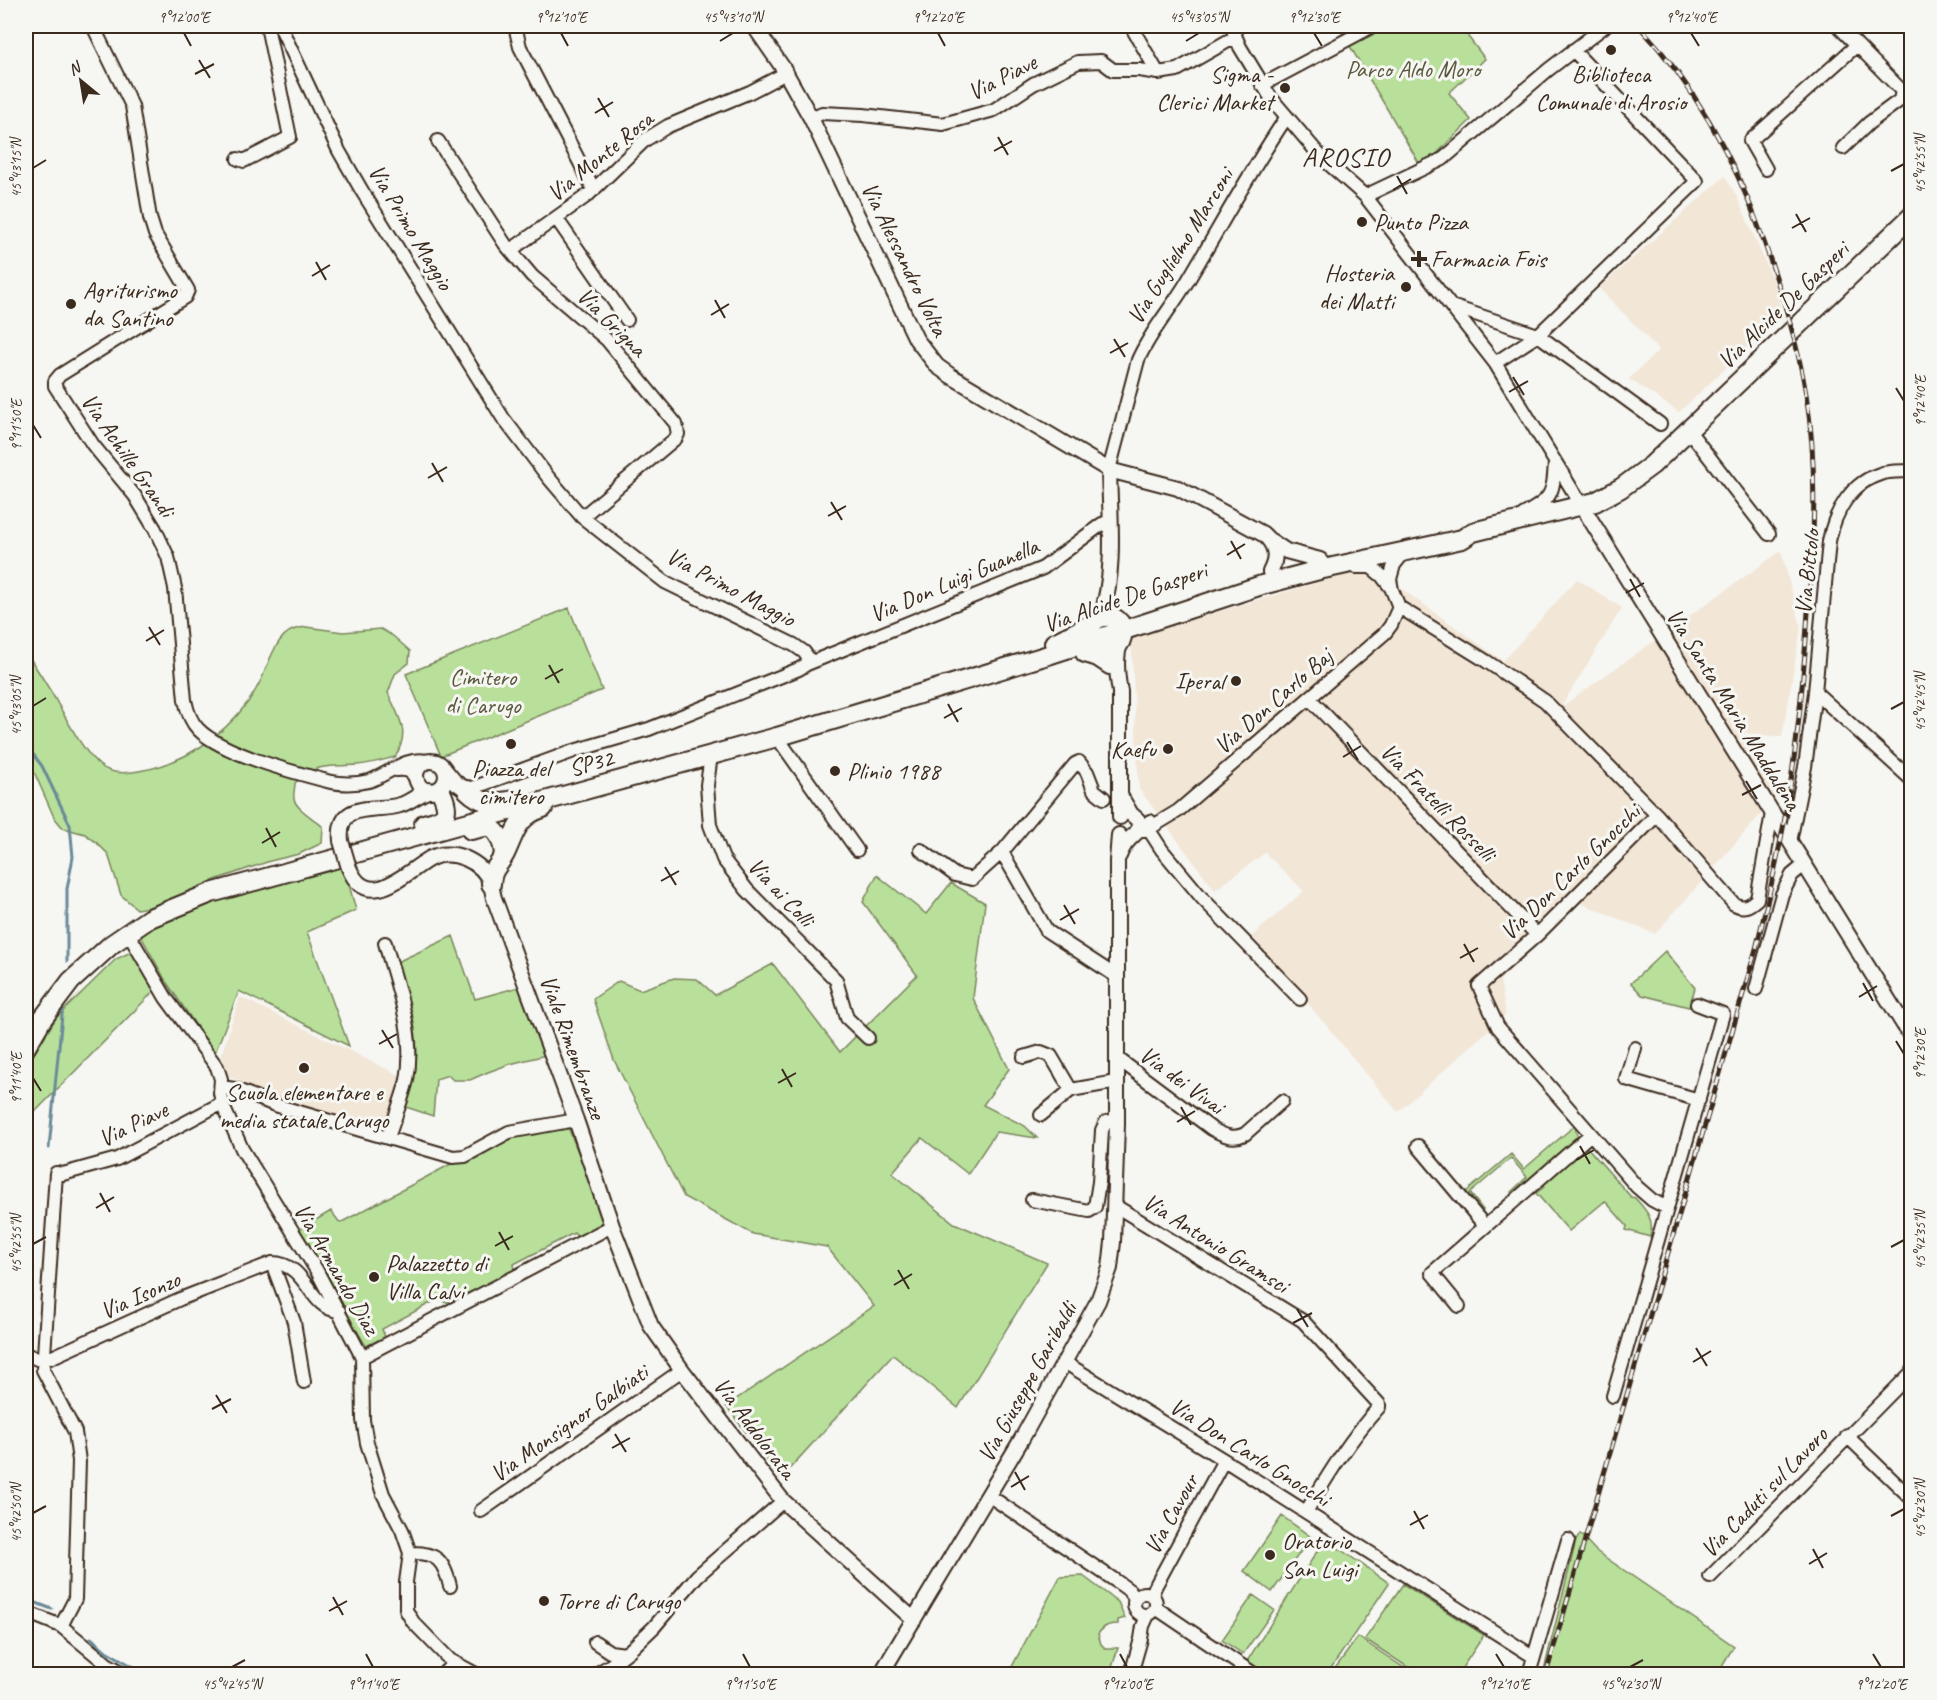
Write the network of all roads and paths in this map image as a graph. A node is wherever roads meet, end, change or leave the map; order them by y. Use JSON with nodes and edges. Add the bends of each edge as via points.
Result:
{"nodes":[{"id":1,"x":93,"y":26,"type":"edge"},
{"id":2,"x":267,"y":26,"type":"edge"},
{"id":3,"x":280,"y":26,"type":"edge"},
{"id":4,"x":515,"y":26,"type":"edge"},
{"id":5,"x":754,"y":26,"type":"edge"},
{"id":6,"x":1131,"y":26,"type":"edge"},
{"id":7,"x":1373,"y":26,"type":"edge"},
{"id":8,"x":1838,"y":26,"type":"edge"},
{"id":9,"x":1602,"y":27,"type":"edge"},
{"id":10,"x":1232,"y":31,"type":"edge"},
{"id":11,"x":1857,"y":45,"type":"junction"},
{"id":12,"x":1573,"y":50,"type":"junction"},
{"id":13,"x":1158,"y":72,"type":"junction"},
{"id":14,"x":786,"y":73,"type":"junction"},
{"id":15,"x":1262,"y":85,"type":"junction"},
{"id":16,"x":812,"y":118,"type":"junction"},
{"id":17,"x":1286,"y":118,"type":"junction"},
{"id":18,"x":438,"y":141,"type":"dead end"},
{"id":19,"x":1843,"y":148,"type":"dead end"},
{"id":20,"x":238,"y":159,"type":"dead end"},
{"id":21,"x":1766,"y":169,"type":"dead end"},
{"id":22,"x":594,"y":190,"type":"junction"},
{"id":23,"x":1365,"y":196,"type":"junction"},
{"id":24,"x":1911,"y":216,"type":"edge"},
{"id":25,"x":556,"y":218,"type":"junction"},
{"id":26,"x":511,"y":250,"type":"junction"},
{"id":27,"x":1451,"y":306,"type":"junction"},
{"id":28,"x":627,"y":320,"type":"dead end"},
{"id":29,"x":1538,"y":335,"type":"junction"},
{"id":30,"x":1495,"y":363,"type":"junction"},
{"id":31,"x":1660,"y":424,"type":"dead end"},
{"id":32,"x":1689,"y":431,"type":"junction"},
{"id":33,"x":1556,"y":462,"type":"junction"},
{"id":34,"x":1109,"y":470,"type":"junction"},
{"id":35,"x":1911,"y":471,"type":"edge"},
{"id":36,"x":1582,"y":506,"type":"junction"},
{"id":37,"x":582,"y":517,"type":"junction"},
{"id":38,"x":1110,"y":521,"type":"junction"},
{"id":39,"x":1508,"y":524,"type":"junction"},
{"id":40,"x":1463,"y":534,"type":"junction"},
{"id":41,"x":1769,"y":534,"type":"dead end"},
{"id":42,"x":1271,"y":541,"type":"junction"},
{"id":43,"x":1408,"y":554,"type":"junction"},
{"id":44,"x":1320,"y":560,"type":"junction"},
{"id":45,"x":1266,"y":578,"type":"junction"},
{"id":46,"x":1392,"y":590,"type":"junction"},
{"id":47,"x":1399,"y":607,"type":"junction"},
{"id":48,"x":1121,"y":632,"type":"junction"},
{"id":49,"x":1095,"y":633,"type":"junction"},
{"id":50,"x":1044,"y":653,"type":"junction"},
{"id":51,"x":807,"y":664,"type":"junction"},
{"id":52,"x":1113,"y":672,"type":"junction"},
{"id":53,"x":1815,"y":692,"type":"junction"},
{"id":54,"x":1309,"y":698,"type":"junction"},
{"id":55,"x":777,"y":737,"type":"junction"},
{"id":56,"x":711,"y":755,"type":"junction"},
{"id":57,"x":426,"y":761,"type":"junction"},
{"id":58,"x":394,"y":770,"type":"junction"},
{"id":59,"x":445,"y":770,"type":"junction"},
{"id":60,"x":633,"y":777,"type":"joint"},
{"id":61,"x":1911,"y":780,"type":"edge"},
{"id":62,"x":427,"y":789,"type":"junction"},
{"id":63,"x":467,"y":790,"type":"junction"},
{"id":64,"x":563,"y":796,"type":"junction"},
{"id":65,"x":1104,"y":798,"type":"dead end"},
{"id":66,"x":1772,"y":813,"type":"junction"},
{"id":67,"x":1656,"y":814,"type":"junction"},
{"id":68,"x":1135,"y":827,"type":"junction"},
{"id":69,"x":1790,"y":842,"type":"junction"},
{"id":70,"x":388,"y":844,"type":"junction"},
{"id":71,"x":857,"y":850,"type":"dead end"},
{"id":72,"x":921,"y":850,"type":"dead end"},
{"id":73,"x":360,"y":852,"type":"junction"},
{"id":74,"x":1002,"y":852,"type":"junction"},
{"id":75,"x":504,"y":855,"type":"junction"},
{"id":76,"x":1804,"y":865,"type":"junction"},
{"id":77,"x":491,"y":884,"type":"junction"},
{"id":78,"x":1536,"y":934,"type":"junction"},
{"id":79,"x":385,"y":943,"type":"dead end"},
{"id":80,"x":134,"y":944,"type":"dead end"},
{"id":81,"x":1116,"y":976,"type":"junction"},
{"id":82,"x":1756,"y":989,"type":"dead end"},
{"id":83,"x":1300,"y":999,"type":"dead end"},
{"id":84,"x":1697,"y":1004,"type":"dead end"},
{"id":85,"x":868,"y":1038,"type":"dead end"},
{"id":86,"x":1911,"y":1038,"type":"edge"},
{"id":87,"x":26,"y":1047,"type":"edge"},
{"id":88,"x":1635,"y":1048,"type":"dead end"},
{"id":89,"x":1024,"y":1057,"type":"dead end"},
{"id":90,"x":1117,"y":1058,"type":"junction"},
{"id":91,"x":1116,"y":1082,"type":"junction"},
{"id":92,"x":221,"y":1086,"type":"junction"},
{"id":93,"x":1071,"y":1090,"type":"junction"},
{"id":94,"x":1699,"y":1100,"type":"junction"},
{"id":95,"x":1282,"y":1101,"type":"dead end"},
{"id":96,"x":222,"y":1102,"type":"junction"},
{"id":97,"x":1041,"y":1115,"type":"dead end"},
{"id":98,"x":576,"y":1120,"type":"junction"},
{"id":99,"x":1117,"y":1120,"type":"junction"},
{"id":100,"x":1591,"y":1134,"type":"junction"},
{"id":101,"x":388,"y":1138,"type":"junction"},
{"id":102,"x":1418,"y":1146,"type":"dead end"},
{"id":103,"x":1032,"y":1200,"type":"dead end"},
{"id":104,"x":1114,"y":1205,"type":"junction"},
{"id":105,"x":1667,"y":1208,"type":"junction"},
{"id":106,"x":612,"y":1226,"type":"junction"},
{"id":107,"x":1485,"y":1226,"type":"junction"},
{"id":108,"x":272,"y":1263,"type":"junction"},
{"id":109,"x":1459,"y":1306,"type":"dead end"},
{"id":110,"x":339,"y":1311,"type":"junction"},
{"id":111,"x":26,"y":1354,"type":"edge"},
{"id":112,"x":362,"y":1357,"type":"junction"},
{"id":113,"x":43,"y":1359,"type":"junction"},
{"id":114,"x":1064,"y":1362,"type":"junction"},
{"id":115,"x":682,"y":1370,"type":"junction"},
{"id":116,"x":1911,"y":1372,"type":"edge"},
{"id":117,"x":304,"y":1382,"type":"dead end"},
{"id":118,"x":1613,"y":1396,"type":"dead end"},
{"id":119,"x":1847,"y":1436,"type":"junction"},
{"id":120,"x":1224,"y":1460,"type":"junction"},
{"id":121,"x":988,"y":1495,"type":"junction"},
{"id":122,"x":1911,"y":1499,"type":"edge"},
{"id":123,"x":783,"y":1501,"type":"junction"},
{"id":124,"x":481,"y":1511,"type":"dead end"},
{"id":125,"x":1306,"y":1512,"type":"junction"},
{"id":126,"x":1568,"y":1540,"type":"dead end"},
{"id":127,"x":410,"y":1553,"type":"junction"},
{"id":128,"x":1710,"y":1577,"type":"dead end"},
{"id":129,"x":450,"y":1586,"type":"dead end"},
{"id":130,"x":1144,"y":1594,"type":"junction"},
{"id":131,"x":26,"y":1612,"type":"edge"},
{"id":132,"x":1150,"y":1614,"type":"junction"},
{"id":133,"x":914,"y":1620,"type":"junction"},
{"id":134,"x":61,"y":1626,"type":"junction"},
{"id":135,"x":595,"y":1642,"type":"dead end"},
{"id":136,"x":625,"y":1654,"type":"junction"},
{"id":137,"x":1534,"y":1657,"type":"junction"},
{"id":138,"x":454,"y":1663,"type":"junction"},
{"id":139,"x":126,"y":1674,"type":"edge"},
{"id":140,"x":443,"y":1674,"type":"edge"},
{"id":141,"x":476,"y":1674,"type":"edge"},
{"id":142,"x":596,"y":1674,"type":"edge"},
{"id":143,"x":881,"y":1674,"type":"edge"},
{"id":144,"x":1131,"y":1674,"type":"edge"},
{"id":145,"x":1254,"y":1674,"type":"edge"},
{"id":146,"x":1529,"y":1674,"type":"edge"}],
"edges":[{"from":1,"to":58,"type":"street","name":"Via Achille Grandi","via":[[132,106],[155,234],[188,290],[185,297],[60,375],[55,386],[93,445],[126,483],[168,557],[176,588],[184,700],[196,728],[238,753],[331,782],[368,781]]},
{"from":2,"to":20,"type":"street","via":[[290,137],[244,161]]},
{"from":3,"to":37,"type":"street","name":"Via Primo Maggio","via":[[339,151],[400,254],[503,418]]},
{"from":4,"to":22,"type":"street","via":[[520,47]]},
{"from":5,"to":14,"type":"street","name":"Via Alessandro Volta"},
{"from":6,"to":13,"type":"street"},
{"from":7,"to":15,"type":"street"},
{"from":8,"to":11,"type":"street"},
{"from":9,"to":12,"type":"street"},
{"from":10,"to":13,"type":"street","name":"Via Piave","via":[[1177,70]]},
{"from":10,"to":15,"type":"street","name":"Via Santa Maria Maddalena"},
{"from":11,"to":19,"type":"street","via":[[1902,91],[1900,100]]},
{"from":11,"to":21,"type":"street","via":[[1750,141]]},
{"from":12,"to":23,"type":"street","via":[[1443,159]]},
{"from":12,"to":29,"type":"street","via":[[1697,181]]},
{"from":13,"to":16,"type":"street","name":"Via Piave","via":[[1113,70],[1101,61],[1078,62],[1033,84],[994,110],[943,124],[822,113]]},
{"from":14,"to":16,"type":"street","name":"Via Alessandro Volta"},
{"from":14,"to":22,"type":"street","name":"Via Monte Rosa","via":[[645,140]]},
{"from":15,"to":17,"type":"street","name":"Via Santa Maria Maddalena"},
{"from":16,"to":34,"type":"street","name":"Via Alessandro Volta","via":[[916,339],[937,366]]},
{"from":17,"to":23,"type":"street","name":"Via Santa Maria Maddalena","via":[[1322,158]]},
{"from":17,"to":34,"type":"street","name":"Via Guglielmo Marconi","via":[[1144,347]]},
{"from":18,"to":26,"type":"street","name":"Via Grigna"},
{"from":22,"to":25,"type":"street","name":"Via Monte Rosa"},
{"from":23,"to":27,"type":"street","name":"Via Santa Maria Maddalena"},
{"from":24,"to":32,"type":"main road","name":"Via Alcide De Gasperi","number":"SP32"},
{"from":25,"to":26,"type":"street","name":"Via Monte Rosa"},
{"from":25,"to":28,"type":"street"},
{"from":26,"to":37,"type":"street","name":"Via Grigna","via":[[537,281],[607,340],[678,429],[676,438]]},
{"from":27,"to":29,"type":"street"},
{"from":27,"to":30,"type":"street","name":"Via Santa Maria Maddalena"},
{"from":29,"to":30,"type":"street"},
{"from":29,"to":31,"type":"street"},
{"from":30,"to":33,"type":"street","name":"Via Santa Maria Maddalena"},
{"from":32,"to":36,"type":"main road","name":"Via Alcide De Gasperi","number":"SP32","via":[[1628,483]]},
{"from":32,"to":41,"type":"street"},
{"from":33,"to":36,"type":"street","name":"Via Santa Maria Maddalena"},
{"from":33,"to":39,"type":"street","via":[[1548,498]]},
{"from":34,"to":38,"type":"street","name":"Via Guglielmo Marconi"},
{"from":34,"to":42,"type":"street","name":"Via Alessandro Volta","via":[[1178,488]]},
{"from":35,"to":53,"type":"street","name":"Via Bittolo","via":[[1882,473],[1863,483],[1835,515],[1828,541]]},
{"from":36,"to":39,"type":"main road","name":"Via Alcide De Gasperi","number":"SP32"},
{"from":36,"to":66,"type":"street","name":"Via Santa Maria Maddalena"},
{"from":37,"to":51,"type":"street","name":"Via Primo Maggio","via":[[664,582],[799,648],[807,655]]},
{"from":38,"to":49,"type":"street","name":"Via Guglielmo Marconi","via":[[1109,587]]},
{"from":38,"to":51,"type":"street","name":"Via Don Luigi Guanella","via":[[1042,568]]},
{"from":39,"to":40,"type":"main road","name":"Via Alcide De Gasperi","number":"SP32"},
{"from":40,"to":43,"type":"main road","name":"Via Alcide De Gasperi","via":[[1416,544]]},
{"from":40,"to":44,"type":"main road","name":"Via Alcide De Gasperi","number":"SP32"},
{"from":42,"to":44,"type":"street","name":"Via Alessandro Volta","via":[[1292,553]]},
{"from":42,"to":45,"type":"street","via":[[1275,561]]},
{"from":43,"to":45,"type":"main road","name":"Via Alcide De Gasperi","number":"SP32"},
{"from":43,"to":46,"type":"street","via":[[1397,560],[1391,572]]},
{"from":44,"to":45,"type":"main road","name":"Via Alcide De Gasperi","number":"SP32"},
{"from":45,"to":46,"type":"street","name":"Via Alcide De Gasperi","via":[[1273,586],[1371,567]]},
{"from":45,"to":48,"type":"main road","name":"Via Alcide De Gasperi","number":"SP32"},
{"from":45,"to":48,"type":"main road","name":"Via Alcide De Gasperi","number":"SP32"},
{"from":46,"to":47,"type":"street"},
{"from":47,"to":54,"type":"street","name":"Via Don Carlo Baj","via":[[1385,633]]},
{"from":47,"to":67,"type":"street","via":[[1545,701]]},
{"from":48,"to":49,"type":"main road","name":"Via Alcide De Gasperi","number":"SP32"},
{"from":48,"to":49,"type":"main road","via":[[1112,617]]},
{"from":48,"to":52,"type":"street"},
{"from":49,"to":50,"type":"main road","name":"Via Alcide De Gasperi","number":"SP32"},
{"from":49,"to":52,"type":"street"},
{"from":50,"to":52,"type":"main road","via":[[1053,658],[1088,653]]},
{"from":50,"to":55,"type":"main road","name":"Via Alcide De Gasperi","number":"SP32"},
{"from":51,"to":63,"type":"street","via":[[649,729]]},
{"from":52,"to":68,"type":"street","via":[[1120,692],[1120,793]]},
{"from":53,"to":61,"type":"street"},
{"from":53,"to":69,"type":"street","name":"Via Bittolo"},
{"from":54,"to":68,"type":"street","name":"Via Don Carlo Baj","via":[[1178,811]]},
{"from":54,"to":78,"type":"street","name":"Via Fratelli Rosselli"},
{"from":55,"to":56,"type":"main road","name":"Via Alcide De Gasperi","number":"SP32"},
{"from":55,"to":71,"type":"street"},
{"from":56,"to":60,"type":"main road","name":"Via Alcide De Gasperi","number":"SP32"},
{"from":56,"to":85,"type":"street","name":"Via ai Colli","via":[[707,786],[710,825],[723,859],[747,890],[837,980],[847,1018]]},
{"from":57,"to":58,"type":"street","name":"Via Achille Grandi","via":[[416,760]]},
{"from":57,"to":59,"type":"street","via":[[439,763]]},
{"from":57,"to":62,"type":"street","via":[[417,770]]},
{"from":58,"to":62,"type":"street","via":[[408,770]]},
{"from":59,"to":62,"type":"street","via":[[444,783]]},
{"from":59,"to":63,"type":"street"},
{"from":60,"to":64,"type":"main road","name":"SP32","number":"SP32"},
{"from":62,"to":63,"type":"street","via":[[452,794]]},
{"from":62,"to":73,"type":"main road","via":[[447,808],[442,818],[379,838]]},
{"from":62,"to":77,"type":"street","bridge":true,"via":[[404,804],[362,809],[344,820],[341,841],[351,874],[362,885],[381,888],[429,859],[456,855],[473,862]]},
{"from":63,"to":64,"type":"main road","via":[[484,801],[498,804],[541,793]]},
{"from":64,"to":70,"type":"main road","number":"SP32"},
{"from":64,"to":75,"type":"main road","via":[[523,819]]},
{"from":65,"to":74,"type":"street","via":[[1094,790],[1083,766],[1075,764]]},
{"from":66,"to":67,"type":"street","name":"Via Don Carlo Gnocchi","via":[[1757,899],[1741,907],[1734,904]]},
{"from":66,"to":69,"type":"street","name":"Via Santa Maria Maddalena"},
{"from":67,"to":78,"type":"street","name":"Via Don Carlo Gnocchi"},
{"from":68,"to":81,"type":"street","name":"Via Giuseppe Garibaldi","via":[[1117,861]]},
{"from":68,"to":83,"type":"street","via":[[1162,850],[1202,898]]},
{"from":69,"to":76,"type":"street","name":"Via Santa Maria Maddalena"},
{"from":70,"to":73,"type":"main road","number":"SP32"},
{"from":70,"to":75,"type":"main road","via":[[404,847],[489,826],[500,837]]},
{"from":72,"to":74,"type":"street","via":[[955,875],[972,879]]},
{"from":73,"to":87,"type":"main road","number":"SP32","via":[[212,893],[150,918],[112,944],[71,981]]},
{"from":74,"to":81,"type":"street","via":[[1047,931]]},
{"from":75,"to":77,"type":"main road","via":[[493,871]]},
{"from":76,"to":82,"type":"street","via":[[1792,875],[1782,894]]},
{"from":76,"to":86,"type":"street","name":"Via Santa Maria Maddalena"},
{"from":77,"to":98,"type":"street","name":"Viale Rimembranze"},
{"from":78,"to":100,"type":"street","name":"Via Don Carlo Gnocchi","via":[[1479,986],[1498,1027]]},
{"from":79,"to":101,"type":"street","via":[[406,1022],[409,1052],[406,1081]]},
{"from":80,"to":92,"type":"street","name":"Via Armando Diaz","via":[[166,998],[212,1058]]},
{"from":81,"to":90,"type":"street","name":"Via Giuseppe Garibaldi"},
{"from":84,"to":94,"type":"street","via":[[1724,1014]]},
{"from":88,"to":94,"type":"street","via":[[1626,1079]]},
{"from":89,"to":93,"type":"street","via":[[1041,1052],[1051,1056]]},
{"from":90,"to":91,"type":"street","name":"Via Giuseppe Garibaldi"},
{"from":90,"to":95,"type":"street","name":"Via dei Vivai","via":[[1225,1136],[1245,1134]]},
{"from":91,"to":93,"type":"street"},
{"from":91,"to":99,"type":"street","name":"Via Giuseppe Garibaldi"},
{"from":92,"to":96,"type":"street","name":"Via Armando Diaz"},
{"from":92,"to":101,"type":"street","via":[[275,1106]]},
{"from":93,"to":97,"type":"street"},
{"from":94,"to":105,"type":"street"},
{"from":96,"to":110,"type":"street","name":"Via Armando Diaz","via":[[242,1149]]},
{"from":96,"to":113,"type":"street","name":"Via Piave","via":[[117,1159],[56,1173]]},
{"from":98,"to":101,"type":"street","via":[[509,1132],[459,1157]]},
{"from":98,"to":106,"type":"street","name":"Viale Rimembranze"},
{"from":99,"to":103,"type":"street","via":[[1106,1122],[1102,1130],[1098,1197],[1092,1210]]},
{"from":99,"to":104,"type":"street","name":"Via Giuseppe Garibaldi"},
{"from":100,"to":105,"type":"street","name":"Via Don Carlo Gnocchi","via":[[1637,1187]]},
{"from":100,"to":107,"type":"street"},
{"from":102,"to":107,"type":"street"},
{"from":104,"to":114,"type":"street","name":"Via Giuseppe Garibaldi","via":[[1110,1268],[1098,1301]]},
{"from":104,"to":125,"type":"street","name":"Via Antonio Gramsci","via":[[1304,1321],[1379,1404],[1349,1443]]},
{"from":105,"to":118,"type":"street"},
{"from":106,"to":112,"type":"street"},
{"from":106,"to":115,"type":"street","name":"Via Addolorata","via":[[651,1326]]},
{"from":107,"to":109,"type":"street","via":[[1432,1274]]},
{"from":108,"to":110,"type":"street","via":[[293,1268],[320,1302]]},
{"from":108,"to":113,"type":"street","name":"Via Isonzo"},
{"from":108,"to":117,"type":"street","via":[[294,1322]]},
{"from":110,"to":112,"type":"street","name":"Via Armando Diaz"},
{"from":111,"to":113,"type":"street"},
{"from":112,"to":127,"type":"street","name":"Via Armando Diaz","via":[[363,1420],[370,1451],[383,1494]]},
{"from":113,"to":134,"type":"street","name":"Via Piave","via":[[45,1375],[73,1427],[78,1449],[75,1599]]},
{"from":114,"to":120,"type":"street","name":"Via Don Carlo Gnocchi"},
{"from":114,"to":121,"type":"street","name":"Via Giuseppe Garibaldi"},
{"from":115,"to":123,"type":"street","name":"Via Addolorata"},
{"from":115,"to":124,"type":"street","name":"Via Monsignor Galbiati"},
{"from":116,"to":119,"type":"street","name":"Via Caduti sul Lavoro"},
{"from":119,"to":122,"type":"street"},
{"from":119,"to":128,"type":"street","name":"Via Caduti sul Lavoro"},
{"from":120,"to":125,"type":"street","name":"Via Don Carlo Gnocchi"},
{"from":120,"to":130,"type":"street","name":"Via Cavour"},
{"from":121,"to":130,"type":"street","via":[[1116,1581]]},
{"from":121,"to":133,"type":"street","name":"Via Giuseppe Garibaldi"},
{"from":123,"to":133,"type":"street","name":"Via Addolorata"},
{"from":123,"to":136,"type":"street","via":[[697,1576]]},
{"from":125,"to":137,"type":"street","name":"Via Don Carlo Gnocchi"},
{"from":126,"to":137,"type":"street"},
{"from":127,"to":129,"type":"street","via":[[439,1560]]},
{"from":127,"to":138,"type":"street","name":"Via Armando Diaz","via":[[406,1610]]},
{"from":130,"to":132,"type":"street","via":[[1156,1601]]},
{"from":130,"to":132,"type":"street","via":[[1134,1607]]},
{"from":131,"to":134,"type":"street"},
{"from":132,"to":144,"type":"street"},
{"from":132,"to":145,"type":"street"},
{"from":133,"to":143,"type":"street","name":"Via Giuseppe Garibaldi"},
{"from":134,"to":139,"type":"street","via":[[107,1664]]},
{"from":135,"to":136,"type":"street","via":[[610,1652]]},
{"from":136,"to":142,"type":"street"},
{"from":137,"to":146,"type":"street"},
{"from":138,"to":140,"type":"street"},
{"from":138,"to":141,"type":"street","name":"Via Armando Diaz"}]}
